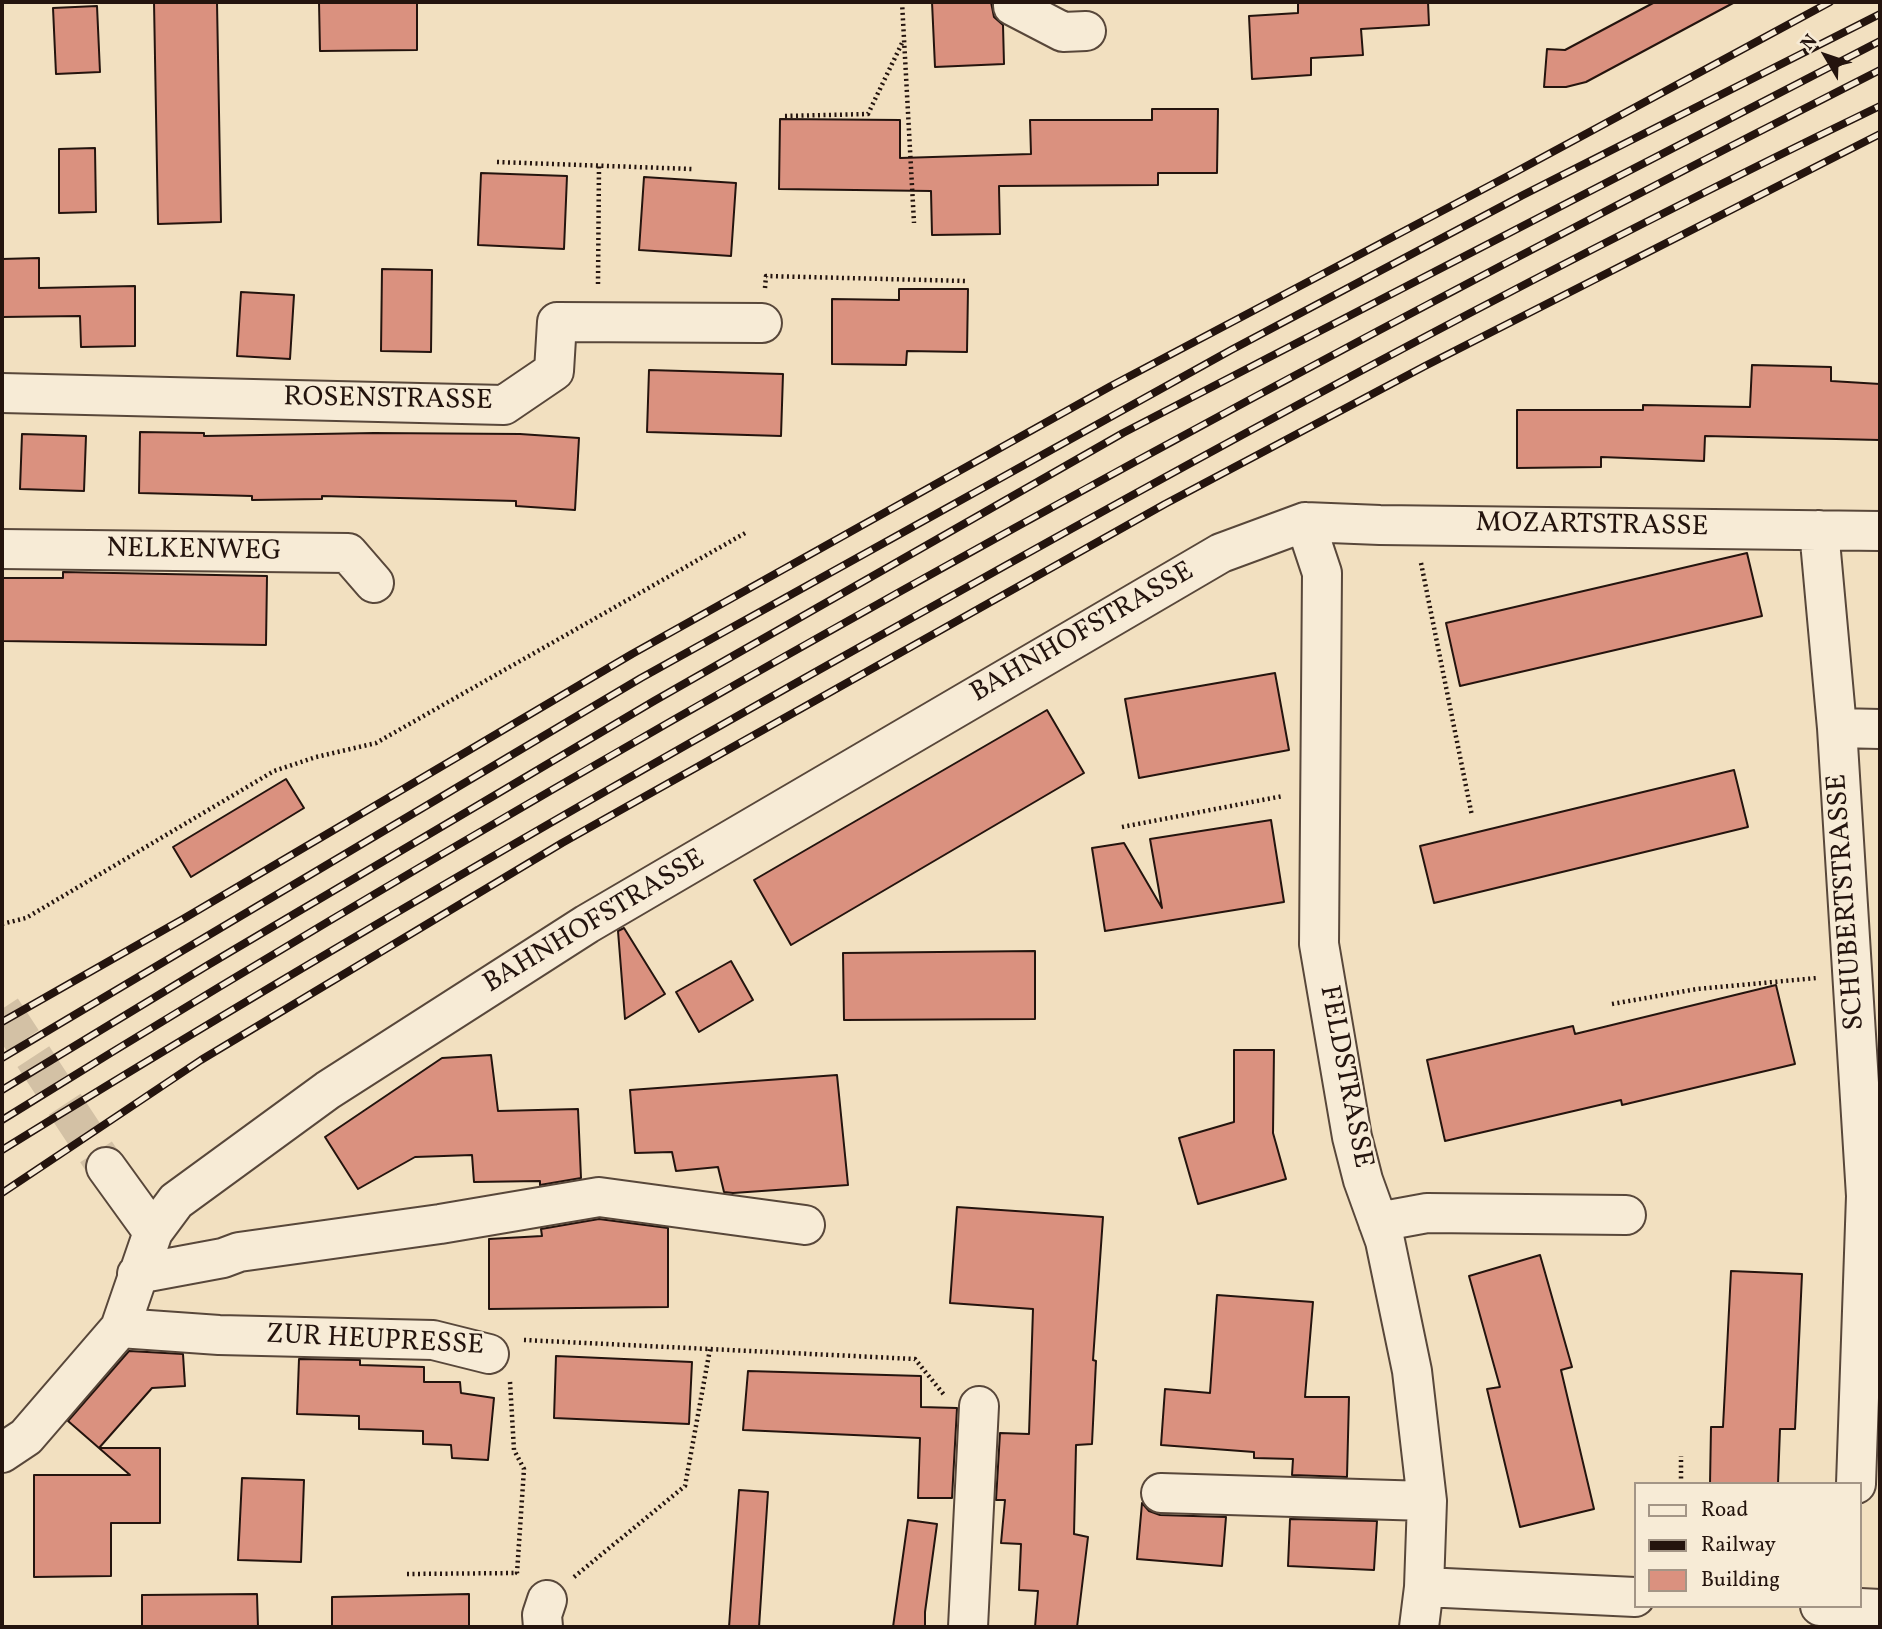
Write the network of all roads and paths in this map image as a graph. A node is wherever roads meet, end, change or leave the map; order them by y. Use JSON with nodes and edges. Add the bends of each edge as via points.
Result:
{"nodes":[{"id":1,"x":902,"y":2,"type":"edge"},
{"id":2,"x":1013,"y":2,"type":"edge"},
{"id":3,"x":1086,"y":31,"type":"dead end"},
{"id":4,"x":905,"y":38,"type":"junction"},
{"id":5,"x":785,"y":116,"type":"dead end"},
{"id":6,"x":497,"y":162,"type":"dead end"},
{"id":7,"x":599,"y":166,"type":"junction"},
{"id":8,"x":692,"y":169,"type":"dead end"},
{"id":9,"x":914,"y":223,"type":"dead end"},
{"id":10,"x":966,"y":281,"type":"dead end"},
{"id":11,"x":598,"y":322,"type":"junction"},
{"id":12,"x":762,"y":323,"type":"joint"},
{"id":13,"x":2,"y":393,"type":"edge"},
{"id":14,"x":1305,"y":522,"type":"junction"},
{"id":15,"x":1414,"y":526,"type":"junction"},
{"id":16,"x":1819,"y":530,"type":"junction"},
{"id":17,"x":1880,"y":531,"type":"edge"},
{"id":18,"x":747,"y":532,"type":"dead end"},
{"id":19,"x":2,"y":549,"type":"edge"},
{"id":20,"x":374,"y":583,"type":"dead end"},
{"id":21,"x":1838,"y":728,"type":"junction"},
{"id":22,"x":1880,"y":729,"type":"edge"},
{"id":23,"x":1320,"y":788,"type":"junction"},
{"id":24,"x":1472,"y":816,"type":"dead end"},
{"id":25,"x":1122,"y":827,"type":"dead end"},
{"id":26,"x":2,"y":924,"type":"edge"},
{"id":27,"x":1853,"y":975,"type":"junction"},
{"id":28,"x":1612,"y":1004,"type":"dead end"},
{"id":29,"x":106,"y":1167,"type":"tunnel mouth"},
{"id":30,"x":1873,"y":1196,"type":"edge"},
{"id":31,"x":1626,"y":1215,"type":"dead end"},
{"id":32,"x":1378,"y":1222,"type":"junction"},
{"id":33,"x":805,"y":1225,"type":"dead end"},
{"id":34,"x":153,"y":1232,"type":"junction"},
{"id":35,"x":137,"y":1274,"type":"junction"},
{"id":36,"x":120,"y":1328,"type":"junction"},
{"id":37,"x":710,"y":1349,"type":"junction"},
{"id":38,"x":500,"y":1367,"type":"junction"},
{"id":39,"x":979,"y":1406,"type":"joint"},
{"id":40,"x":2,"y":1453,"type":"edge"},
{"id":41,"x":1681,"y":1456,"type":"dead end"},
{"id":42,"x":1681,"y":1482,"type":"edge"},
{"id":43,"x":1856,"y":1482,"type":"edge"},
{"id":44,"x":1161,"y":1493,"type":"dead end"},
{"id":45,"x":1427,"y":1501,"type":"junction"},
{"id":46,"x":517,"y":1573,"type":"junction"},
{"id":47,"x":407,"y":1574,"type":"dead end"},
{"id":48,"x":1424,"y":1587,"type":"junction"},
{"id":49,"x":1633,"y":1597,"type":"edge"},
{"id":50,"x":545,"y":1614,"type":"edge"},
{"id":51,"x":968,"y":1627,"type":"edge"},
{"id":52,"x":1419,"y":1627,"type":"edge"}],
"edges":[{"from":1,"to":4,"type":"path"},
{"from":2,"to":3,"type":"street","via":[[1063,32]]},
{"from":4,"to":5,"type":"path","via":[[868,114]]},
{"from":4,"to":9,"type":"path"},
{"from":6,"to":7,"type":"path"},
{"from":7,"to":8,"type":"path"},
{"from":7,"to":11,"type":"path"},
{"from":10,"to":12,"type":"path","via":[[766,275]]},
{"from":11,"to":12,"type":"street","name":"ROSENSTRASSE"},
{"from":11,"to":13,"type":"street","name":"ROSENSTRASSE","via":[[558,322],[554,371],[504,405]]},
{"from":14,"to":15,"type":"street","name":"MOZARTSTRASSE"},
{"from":14,"to":23,"type":"street","name":"FELDSTRASSE","via":[[1322,573]]},
{"from":14,"to":34,"type":"street","name":"BAHNHOFSTRASSE","via":[[1221,553],[587,924],[328,1090],[176,1201]]},
{"from":15,"to":16,"type":"street","name":"MOZARTSTRASSE"},
{"from":15,"to":24,"type":"path"},
{"from":16,"to":17,"type":"street","name":"MOZARTSTRASSE"},
{"from":16,"to":21,"type":"street","name":"SCHUBERTSTRASSE"},
{"from":18,"to":26,"type":"path","via":[[376,743],[274,771],[26,918]]},
{"from":19,"to":20,"type":"street","name":"NELKENWEG","via":[[348,554]]},
{"from":21,"to":22,"type":"street"},
{"from":21,"to":27,"type":"street","name":"SCHUBERTSTRASSE"},
{"from":23,"to":25,"type":"path"},
{"from":23,"to":32,"type":"street","name":"FELDSTRASSE","via":[[1319,944],[1352,1137]]},
{"from":27,"to":28,"type":"path","via":[[1697,989]]},
{"from":27,"to":30,"type":"street","name":"SCHUBERTSTRASSE"},
{"from":29,"to":34,"type":"street"},
{"from":30,"to":43,"type":"street","name":"SCHUBERTSTRASSE"},
{"from":31,"to":32,"type":"street","via":[[1427,1213]]},
{"from":32,"to":45,"type":"street","name":"FELDSTRASSE","via":[[1412,1371]]},
{"from":33,"to":35,"type":"street","via":[[599,1197],[239,1252]]},
{"from":34,"to":35,"type":"street","name":"BAHNHOFSTRASSE"},
{"from":35,"to":36,"type":"street","name":"BAHNHOFSTRASSE"},
{"from":36,"to":38,"type":"street","name":"ZUR HEUPRESSE","via":[[433,1340]]},
{"from":36,"to":40,"type":"street","name":"BAHNHOFSTRASSE","via":[[26,1437]]},
{"from":37,"to":38,"type":"path","name":"ZUR HEUPRESSE","via":[[508,1339]]},
{"from":37,"to":39,"type":"path","name":"ZUR HEUPRESSE","via":[[915,1359],[946,1397]]},
{"from":37,"to":50,"type":"path","via":[[685,1486]]},
{"from":38,"to":46,"type":"path","via":[[514,1450],[524,1469]]},
{"from":39,"to":51,"type":"street"},
{"from":41,"to":42,"type":"path"},
{"from":44,"to":45,"type":"street"},
{"from":45,"to":48,"type":"street","name":"FELDSTRASSE"},
{"from":46,"to":47,"type":"path"},
{"from":46,"to":50,"type":"path"},
{"from":48,"to":49,"type":"street"},
{"from":48,"to":52,"type":"street","name":"FELDSTRASSE"}]}
